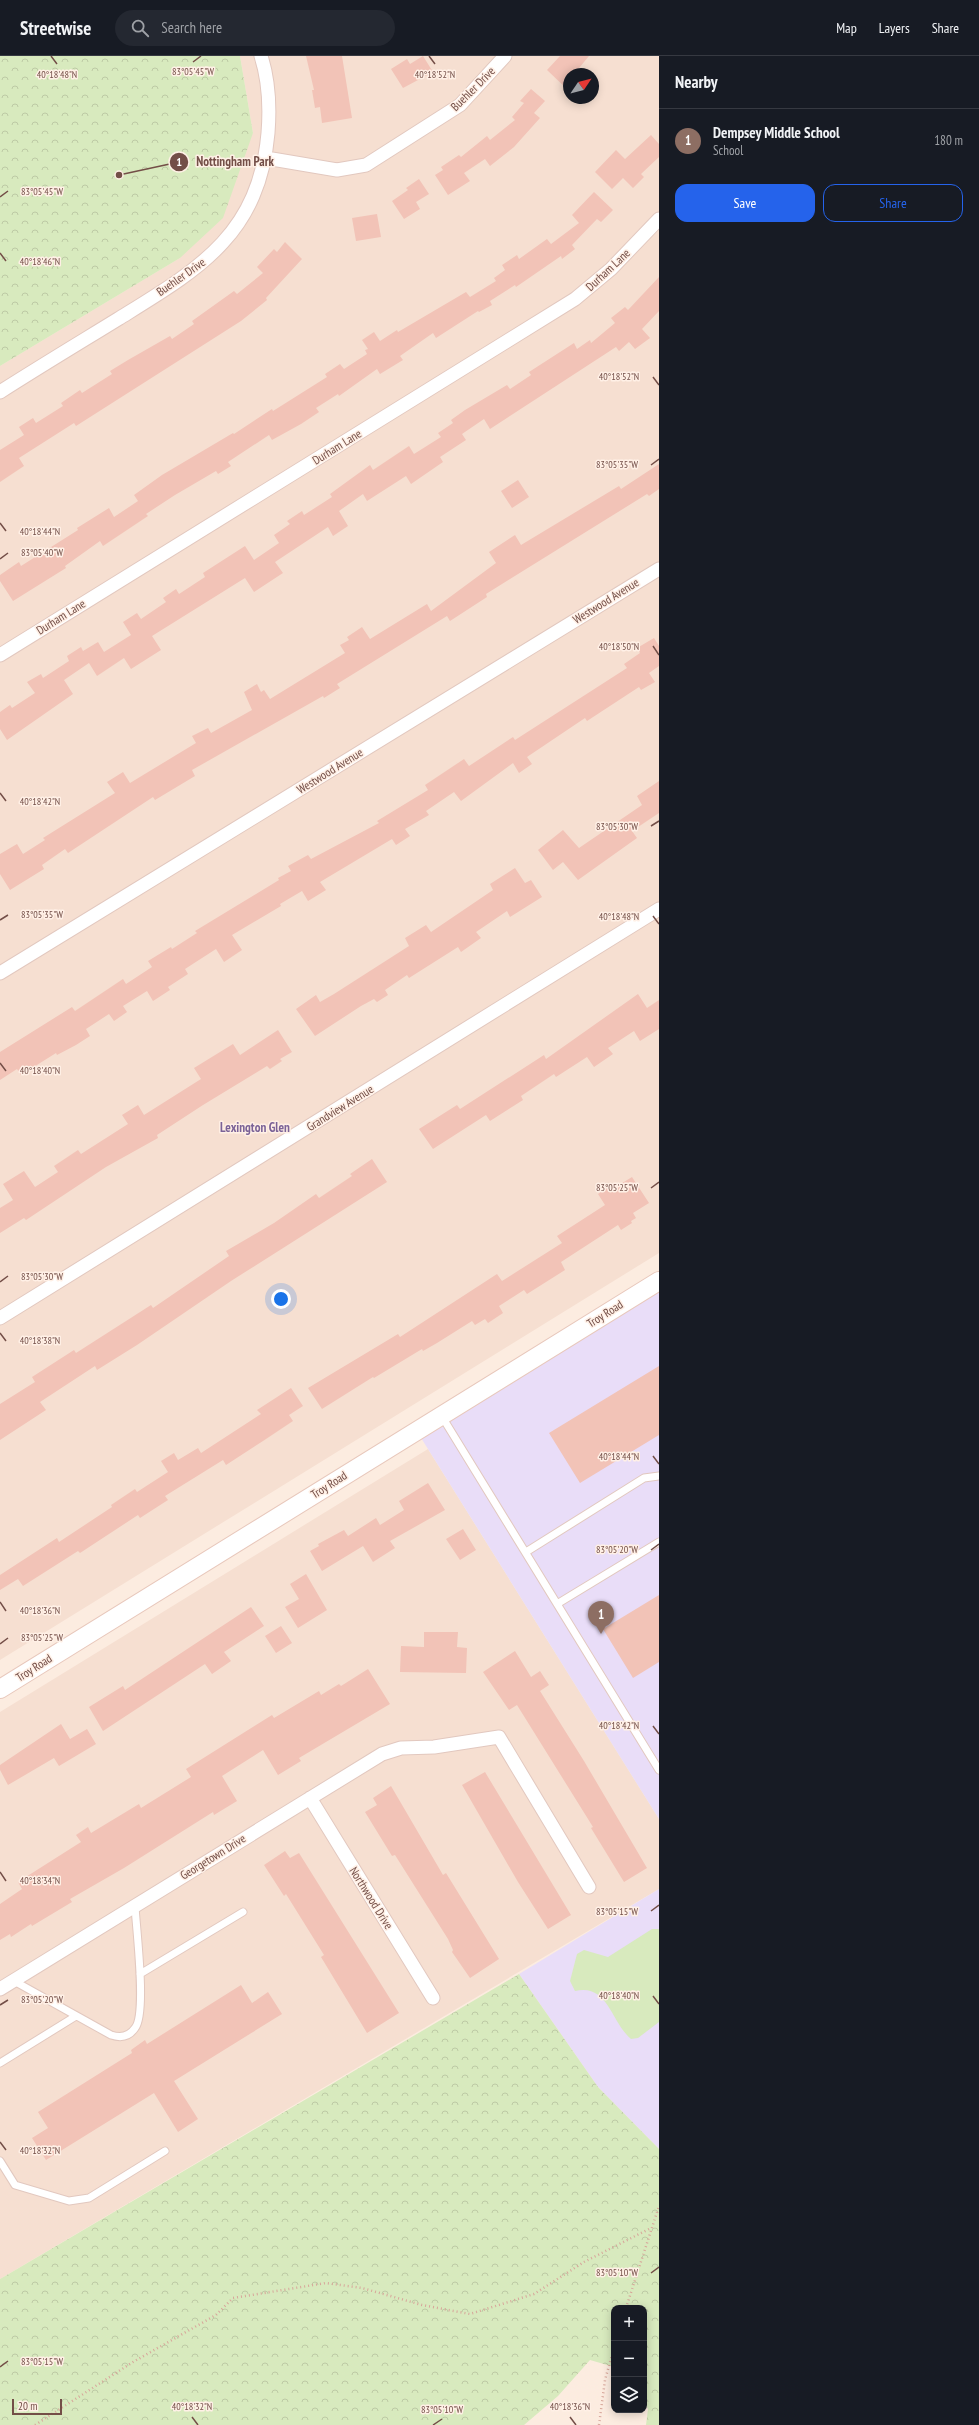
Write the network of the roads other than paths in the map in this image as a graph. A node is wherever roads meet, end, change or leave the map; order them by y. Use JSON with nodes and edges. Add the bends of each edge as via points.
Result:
{"nodes":[{"id":1,"x":260,"y":56,"type":"edge"},
{"id":2,"x":505,"y":56,"type":"edge"},
{"id":3,"x":266,"y":158,"type":"junction"},
{"id":4,"x":659,"y":219,"type":"edge"},
{"id":5,"x":0,"y":392,"type":"edge"},
{"id":6,"x":659,"y":569,"type":"edge"},
{"id":7,"x":0,"y":655,"type":"edge"},
{"id":8,"x":659,"y":909,"type":"edge"},
{"id":9,"x":0,"y":973,"type":"edge"},
{"id":10,"x":659,"y":1281,"type":"edge"},
{"id":11,"x":0,"y":1318,"type":"edge"},
{"id":12,"x":441,"y":1415,"type":"junction"},
{"id":13,"x":659,"y":1476,"type":"edge"},
{"id":14,"x":659,"y":1542,"type":"edge"},
{"id":15,"x":526,"y":1552,"type":"junction"},
{"id":16,"x":557,"y":1604,"type":"junction"},
{"id":17,"x":0,"y":1689,"type":"edge"},
{"id":18,"x":659,"y":1770,"type":"edge"},
{"id":19,"x":310,"y":1798,"type":"junction"},
{"id":20,"x":589,"y":1887,"type":"dead end"},
{"id":21,"x":135,"y":1906,"type":"junction"},
{"id":22,"x":243,"y":1912,"type":"dead end"},
{"id":23,"x":140,"y":1974,"type":"junction"},
{"id":24,"x":14,"y":1981,"type":"junction"},
{"id":25,"x":0,"y":1989,"type":"edge"},
{"id":26,"x":433,"y":1998,"type":"dead end"},
{"id":27,"x":76,"y":2016,"type":"junction"},
{"id":28,"x":0,"y":2063,"type":"edge"},
{"id":29,"x":165,"y":2151,"type":"dead end"},
{"id":30,"x":0,"y":2161,"type":"edge"}],
"edges":[{"from":1,"to":3,"type":"street","via":[[270,112]]},
{"from":2,"to":3,"type":"street","name":"Buehler Drive","via":[[460,105],[366,165],[337,170]]},
{"from":3,"to":5,"type":"street","name":"Buehler Drive","via":[[262,175],[249,205],[232,232],[200,266]]},
{"from":4,"to":7,"type":"street","name":"Durham Lane","via":[[611,269],[575,299]]},
{"from":6,"to":9,"type":"street","name":"Westwood Avenue"},
{"from":8,"to":11,"type":"street","name":"Grandview Avenue"},
{"from":10,"to":12,"type":"street","name":"Troy Road"},
{"from":12,"to":15,"type":"lane"},
{"from":12,"to":17,"type":"street","name":"Troy Road"},
{"from":13,"to":15,"type":"lane","via":[[644,1478]]},
{"from":14,"to":16,"type":"lane"},
{"from":15,"to":16,"type":"lane"},
{"from":16,"to":18,"type":"lane"},
{"from":19,"to":20,"type":"street","name":"Georgetown Drive","via":[[382,1754],[401,1748],[434,1747],[499,1737]]},
{"from":19,"to":21,"type":"street","name":"Georgetown Drive"},
{"from":19,"to":26,"type":"street","name":"Northwood Drive"},
{"from":21,"to":23,"type":"lane"},
{"from":21,"to":24,"type":"street","name":"Georgetown Drive"},
{"from":22,"to":23,"type":"lane"},
{"from":23,"to":27,"type":"lane","via":[[138,2020],[136,2028],[129,2034],[119,2037],[111,2035]]},
{"from":24,"to":25,"type":"street","name":"Georgetown Drive"},
{"from":24,"to":27,"type":"lane"},
{"from":27,"to":28,"type":"lane"},
{"from":29,"to":30,"type":"lane","via":[[89,2198],[69,2201],[15,2185]]}]}
